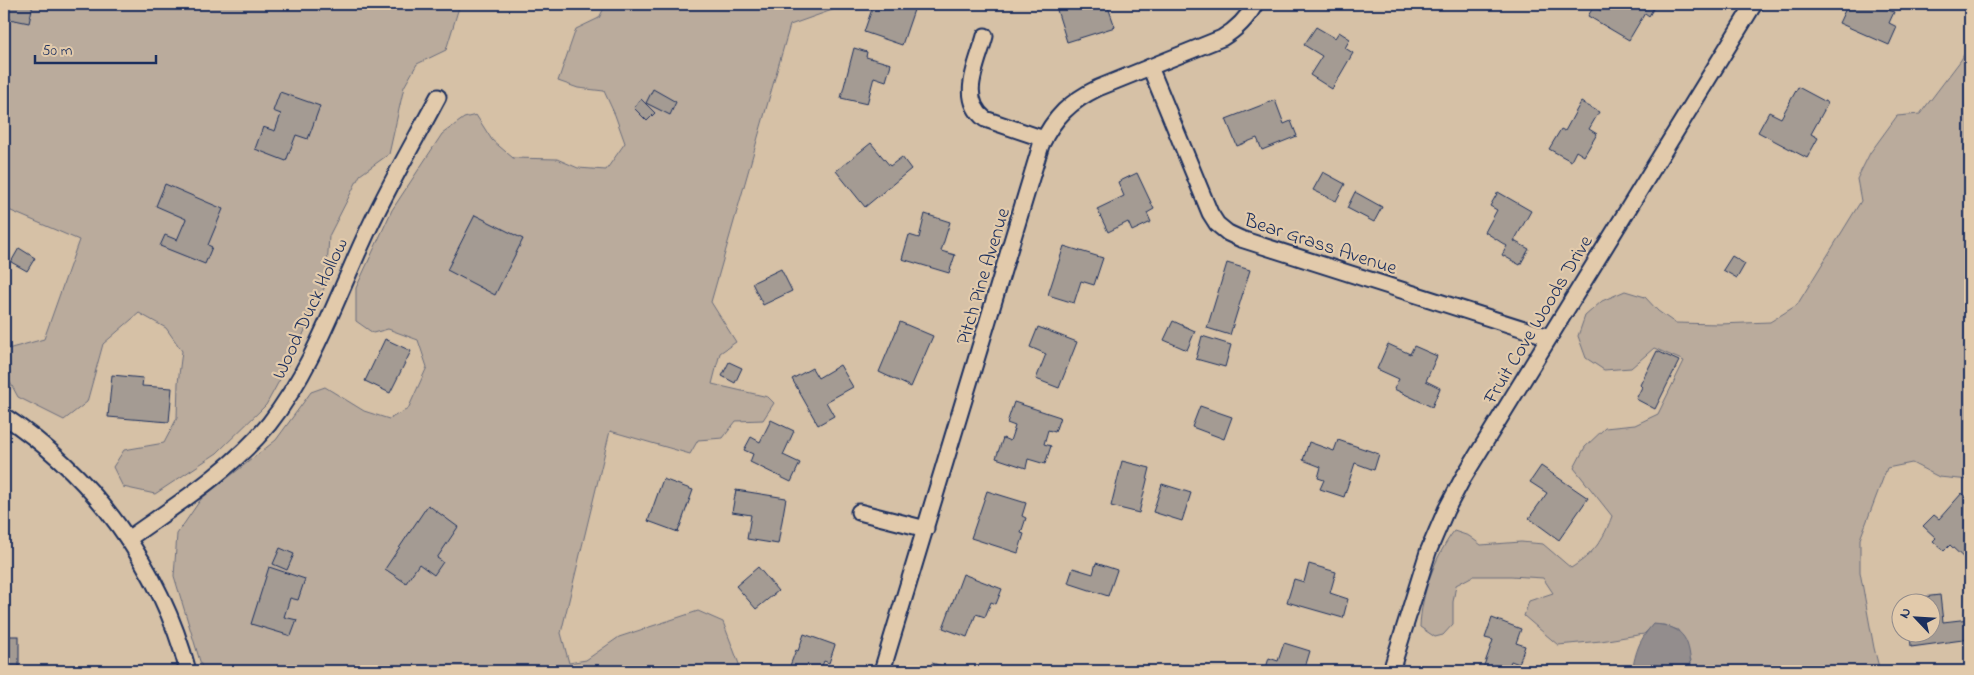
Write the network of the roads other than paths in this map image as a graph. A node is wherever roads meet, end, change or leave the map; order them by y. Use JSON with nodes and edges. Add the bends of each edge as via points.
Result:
{"nodes":[{"id":1,"x":1255,"y":4,"type":"edge"},
{"id":2,"x":1754,"y":4,"type":"edge"},
{"id":3,"x":985,"y":36,"type":"dead end"},
{"id":4,"x":1150,"y":67,"type":"junction"},
{"id":5,"x":438,"y":98,"type":"dead end"},
{"id":6,"x":1044,"y":139,"type":"junction"},
{"id":7,"x":1549,"y":337,"type":"junction"},
{"id":8,"x":4,"y":416,"type":"edge"},
{"id":9,"x":859,"y":512,"type":"dead end"},
{"id":10,"x":926,"y":529,"type":"junction"},
{"id":11,"x":128,"y":539,"type":"junction"},
{"id":12,"x":188,"y":671,"type":"edge"},
{"id":13,"x":882,"y":671,"type":"edge"},
{"id":14,"x":1391,"y":671,"type":"edge"}],
"edges":[{"from":1,"to":4,"type":"street","name":"Pitch Pine Avenue","via":[[1236,30]]},
{"from":2,"to":7,"type":"street","name":"Fruit Cove Woods Drive"},
{"from":3,"to":6,"type":"street","via":[[971,88],[973,106],[985,119]]},
{"from":4,"to":6,"type":"street","name":"Pitch Pine Avenue","via":[[1080,97],[1064,110]]},
{"from":4,"to":7,"type":"street","name":"Bear Grass Avenue","via":[[1210,213],[1228,233]]},
{"from":5,"to":11,"type":"street","name":"Wood Duck Hollow","via":[[382,200],[310,362],[286,401],[248,446],[213,478]]},
{"from":6,"to":10,"type":"street","name":"Pitch Pine Avenue"},
{"from":7,"to":14,"type":"street","name":"Fruit Cove Woods Drive","via":[[1446,510],[1428,552]]},
{"from":8,"to":11,"type":"street","via":[[74,473]]},
{"from":9,"to":10,"type":"street"},
{"from":10,"to":13,"type":"street","name":"Pitch Pine Avenue"},
{"from":11,"to":12,"type":"street","via":[[150,574],[169,615]]}]}
